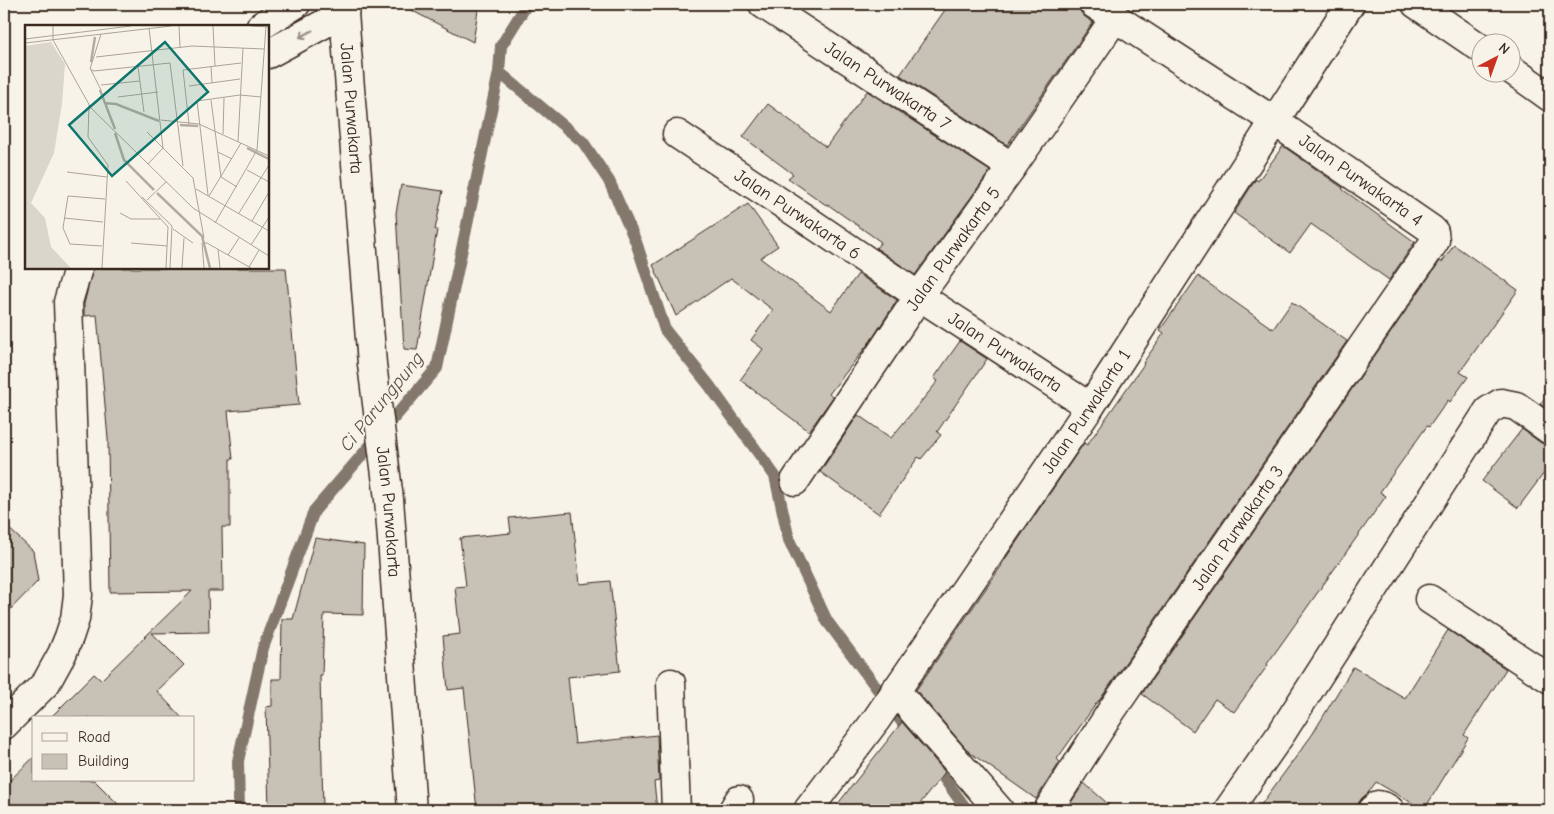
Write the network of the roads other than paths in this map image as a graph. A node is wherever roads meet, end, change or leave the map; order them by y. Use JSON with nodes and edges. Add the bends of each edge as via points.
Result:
{"nodes":[{"id":1,"x":296,"y":4,"type":"edge"},
{"id":2,"x":763,"y":4,"type":"edge"},
{"id":3,"x":1350,"y":4,"type":"edge"},
{"id":4,"x":1416,"y":4,"type":"edge"},
{"id":5,"x":345,"y":8,"type":"edge"},
{"id":6,"x":1104,"y":11,"type":"edge"},
{"id":7,"x":263,"y":25,"type":"edge"},
{"id":8,"x":1472,"y":43,"type":"edge"},
{"id":9,"x":269,"y":53,"type":"edge"},
{"id":10,"x":1522,"y":77,"type":"edge"},
{"id":11,"x":1550,"y":97,"type":"edge"},
{"id":12,"x":1274,"y":120,"type":"junction"},
{"id":13,"x":677,"y":134,"type":"dead end"},
{"id":14,"x":1012,"y":167,"type":"junction"},
{"id":15,"x":1431,"y":246,"type":"joint"},
{"id":16,"x":78,"y":269,"type":"edge"},
{"id":17,"x":919,"y":296,"type":"junction"},
{"id":18,"x":1090,"y":407,"type":"junction"},
{"id":19,"x":1550,"y":430,"type":"edge"},
{"id":20,"x":795,"y":481,"type":"dead end"},
{"id":21,"x":1429,"y":598,"type":"dead end"},
{"id":22,"x":1550,"y":678,"type":"edge"},
{"id":23,"x":671,"y":683,"type":"dead end"},
{"id":24,"x":893,"y":693,"type":"junction"},
{"id":25,"x":4,"y":725,"type":"edge"},
{"id":26,"x":412,"y":810,"type":"edge"},
{"id":27,"x":676,"y":810,"type":"edge"},
{"id":28,"x":808,"y":810,"type":"edge"},
{"id":29,"x":998,"y":810,"type":"edge"},
{"id":30,"x":1048,"y":810,"type":"edge"},
{"id":31,"x":1228,"y":810,"type":"edge"},
{"id":32,"x":1372,"y":810,"type":"edge"},
{"id":33,"x":1390,"y":810,"type":"edge"}],
"edges":[{"from":1,"to":7,"type":"street"},
{"from":2,"to":14,"type":"street","name":"Jalan Purwakarta 7"},
{"from":3,"to":12,"type":"street","name":"Jalan Purwakarta 1"},
{"from":4,"to":8,"type":"street"},
{"from":5,"to":9,"type":"street","one_way":true},
{"from":5,"to":26,"type":"street","name":"Jalan Purwakarta","via":[[372,364],[389,499]]},
{"from":6,"to":12,"type":"street"},
{"from":6,"to":14,"type":"street","name":"Jalan Purwakarta 5"},
{"from":10,"to":11,"type":"street"},
{"from":12,"to":15,"type":"street","name":"Jalan Purwakarta 4","via":[[1431,229],[1435,241]]},
{"from":12,"to":18,"type":"street","name":"Jalan Purwakarta 1"},
{"from":13,"to":17,"type":"street","name":"Jalan Purwakarta 6"},
{"from":14,"to":17,"type":"street","name":"Jalan Purwakarta 5"},
{"from":15,"to":30,"type":"street","name":"Jalan Purwakarta 3","via":[[1112,710]]},
{"from":16,"to":25,"type":"street","via":[[68,302],[78,595],[75,619],[62,654],[46,683]]},
{"from":17,"to":18,"type":"street","name":"Jalan Purwakarta"},
{"from":17,"to":20,"type":"street","name":"Jalan Purwakarta 5"},
{"from":18,"to":24,"type":"street","name":"Jalan Purwakarta 1"},
{"from":19,"to":31,"type":"street","via":[[1516,406],[1501,403],[1488,411],[1281,734]]},
{"from":21,"to":22,"type":"street"},
{"from":23,"to":27,"type":"street"},
{"from":24,"to":28,"type":"street","name":"Jalan Purwakarta 1"},
{"from":24,"to":29,"type":"street"},
{"from":32,"to":33,"type":"street","via":[[1378,806]]}]}
